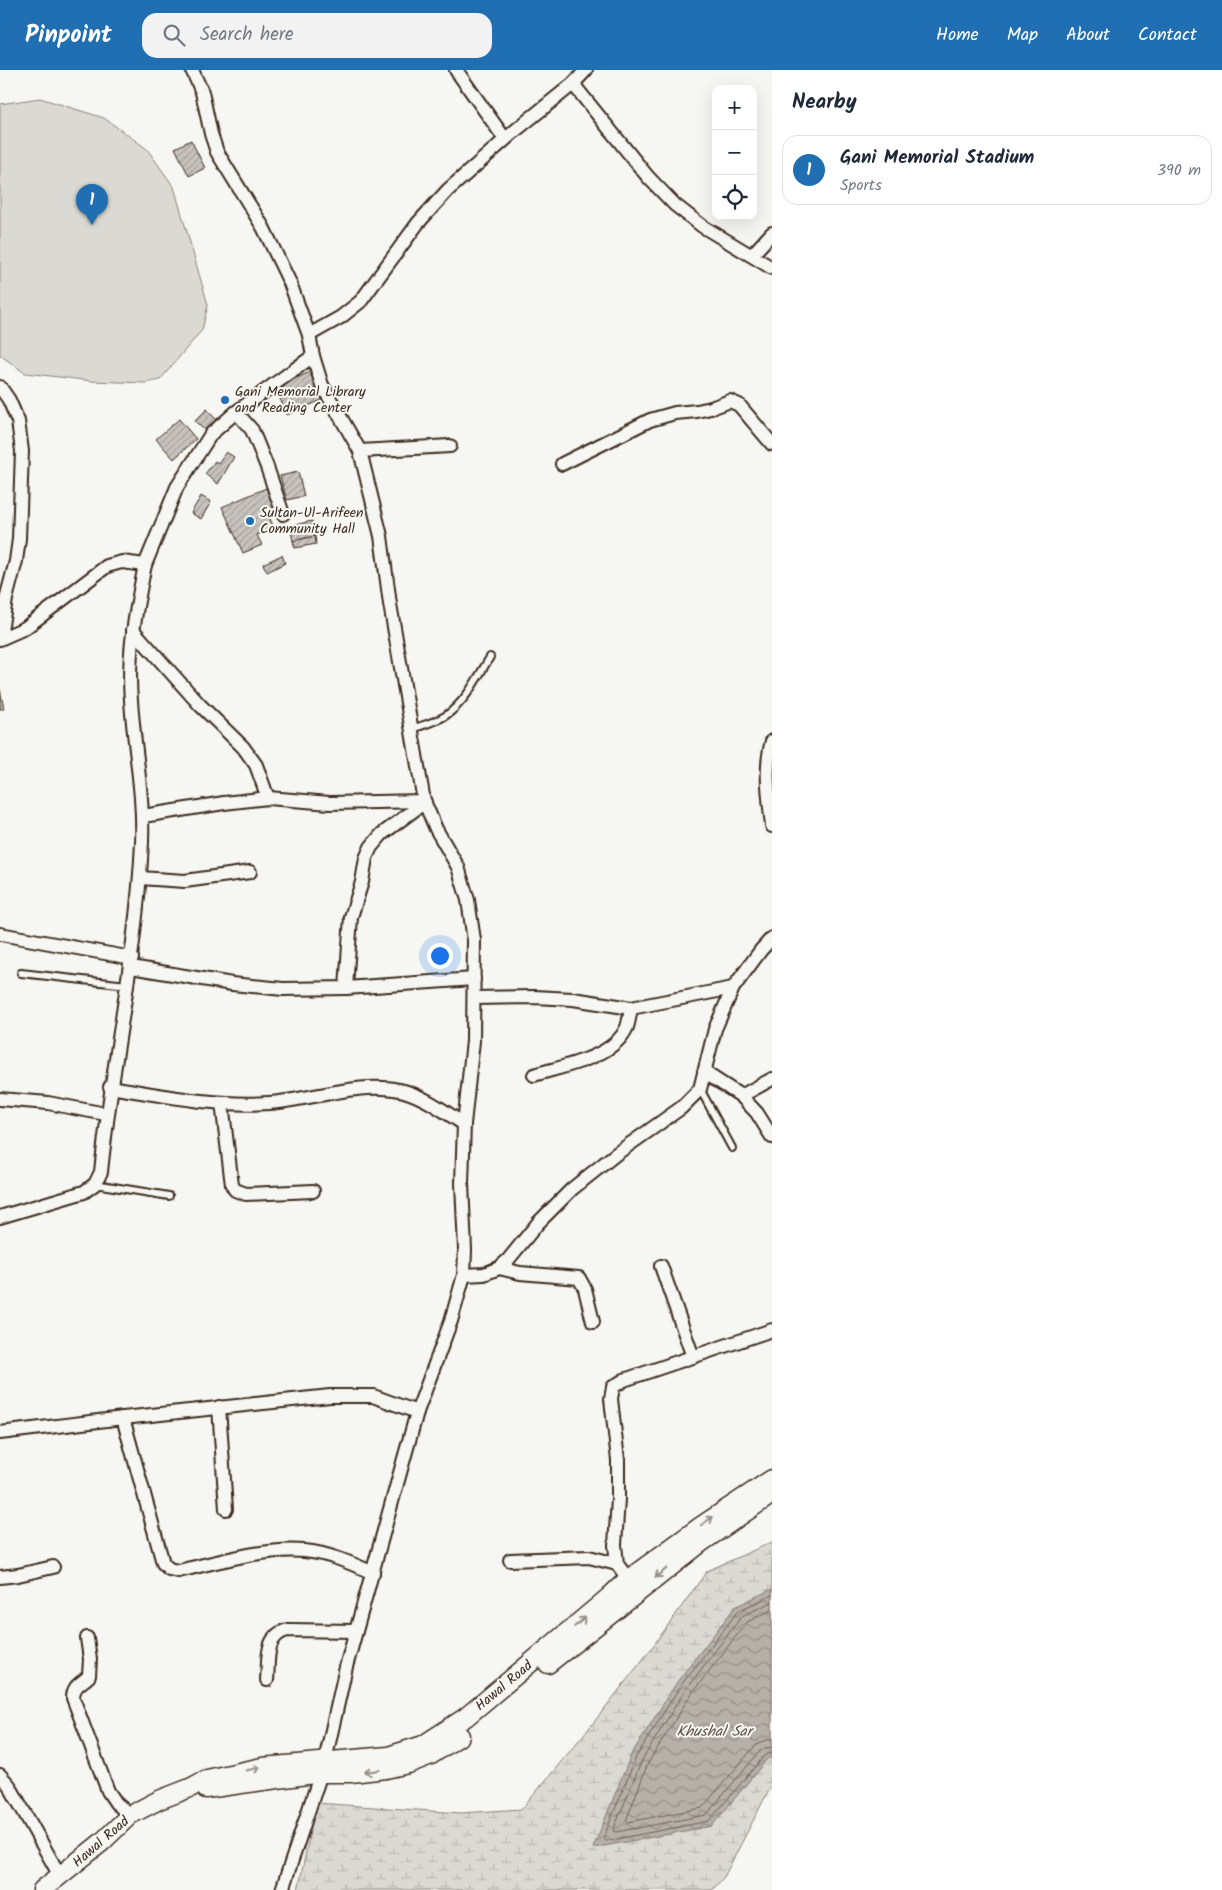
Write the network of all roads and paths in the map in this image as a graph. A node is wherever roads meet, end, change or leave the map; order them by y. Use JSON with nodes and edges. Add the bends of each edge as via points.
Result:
{"nodes":[{"id":1,"x":192,"y":70,"type":"edge"},
{"id":2,"x":456,"y":70,"type":"edge"},
{"id":3,"x":586,"y":70,"type":"edge"},
{"id":4,"x":573,"y":84,"type":"junction"},
{"id":5,"x":505,"y":139,"type":"junction"},
{"id":6,"x":772,"y":233,"type":"edge"},
{"id":7,"x":752,"y":255,"type":"junction"},
{"id":8,"x":772,"y":268,"type":"edge"},
{"id":9,"x":309,"y":335,"type":"junction"},
{"id":10,"x":313,"y":356,"type":"junction"},
{"id":11,"x":0,"y":387,"type":"edge"},
{"id":12,"x":236,"y":412,"type":"junction"},
{"id":13,"x":772,"y":444,"type":"edge"},
{"id":14,"x":450,"y":446,"type":"dead end"},
{"id":15,"x":360,"y":451,"type":"junction"},
{"id":16,"x":562,"y":464,"type":"dead end"},
{"id":17,"x":283,"y":514,"type":"dead end"},
{"id":18,"x":145,"y":565,"type":"junction"},
{"id":19,"x":133,"y":630,"type":"junction"},
{"id":20,"x":0,"y":639,"type":"edge"},
{"id":21,"x":490,"y":657,"type":"dead end"},
{"id":22,"x":412,"y":728,"type":"junction"},
{"id":23,"x":772,"y":741,"type":"edge"},
{"id":24,"x":268,"y":798,"type":"junction"},
{"id":25,"x":425,"y":802,"type":"junction"},
{"id":26,"x":143,"y":816,"type":"junction"},
{"id":27,"x":772,"y":826,"type":"edge"},
{"id":28,"x":250,"y":872,"type":"dead end"},
{"id":29,"x":140,"y":878,"type":"junction"},
{"id":30,"x":0,"y":934,"type":"edge"},
{"id":31,"x":772,"y":938,"type":"edge"},
{"id":32,"x":131,"y":963,"type":"junction"},
{"id":33,"x":21,"y":973,"type":"dead end"},
{"id":34,"x":474,"y":979,"type":"junction"},
{"id":35,"x":127,"y":985,"type":"junction"},
{"id":36,"x":346,"y":988,"type":"junction"},
{"id":37,"x":733,"y":988,"type":"junction"},
{"id":38,"x":474,"y":998,"type":"junction"},
{"id":39,"x":631,"y":1008,"type":"junction"},
{"id":40,"x":704,"y":1072,"type":"junction"},
{"id":41,"x":534,"y":1075,"type":"dead end"},
{"id":42,"x":772,"y":1079,"type":"edge"},
{"id":43,"x":110,"y":1086,"type":"junction"},
{"id":44,"x":700,"y":1089,"type":"junction"},
{"id":45,"x":741,"y":1096,"type":"junction"},
{"id":46,"x":0,"y":1099,"type":"edge"},
{"id":47,"x":222,"y":1103,"type":"junction"},
{"id":48,"x":106,"y":1114,"type":"junction"},
{"id":49,"x":464,"y":1124,"type":"junction"},
{"id":50,"x":772,"y":1137,"type":"edge"},
{"id":51,"x":732,"y":1148,"type":"dead end"},
{"id":52,"x":95,"y":1184,"type":"junction"},
{"id":53,"x":313,"y":1191,"type":"dead end"},
{"id":54,"x":169,"y":1196,"type":"dead end"},
{"id":55,"x":0,"y":1217,"type":"edge"},
{"id":56,"x":661,"y":1266,"type":"dead end"},
{"id":57,"x":499,"y":1268,"type":"junction"},
{"id":58,"x":464,"y":1275,"type":"junction"},
{"id":59,"x":593,"y":1322,"type":"dead end"},
{"id":60,"x":772,"y":1330,"type":"edge"},
{"id":61,"x":693,"y":1357,"type":"junction"},
{"id":62,"x":219,"y":1407,"type":"junction"},
{"id":63,"x":417,"y":1412,"type":"junction"},
{"id":64,"x":123,"y":1418,"type":"junction"},
{"id":65,"x":0,"y":1433,"type":"edge"},
{"id":66,"x":772,"y":1479,"type":"edge"},
{"id":67,"x":772,"y":1494,"type":"edge"},
{"id":68,"x":226,"y":1509,"type":"dead end"},
{"id":69,"x":510,"y":1560,"type":"dead end"},
{"id":70,"x":617,"y":1564,"type":"junction"},
{"id":71,"x":53,"y":1567,"type":"dead end"},
{"id":72,"x":373,"y":1573,"type":"junction"},
{"id":73,"x":0,"y":1577,"type":"edge"},
{"id":74,"x":633,"y":1585,"type":"junction"},
{"id":75,"x":356,"y":1631,"type":"junction"},
{"id":76,"x":87,"y":1638,"type":"dead end"},
{"id":77,"x":267,"y":1680,"type":"dead end"},
{"id":78,"x":323,"y":1767,"type":"junction"},
{"id":79,"x":0,"y":1775,"type":"edge"},
{"id":80,"x":130,"y":1815,"type":"junction"},
{"id":81,"x":49,"y":1886,"type":"edge"},
{"id":82,"x":282,"y":1890,"type":"edge"}],
"edges":[{"from":1,"to":9,"type":"street","via":[[202,92],[217,152],[263,227],[290,283]]},
{"from":2,"to":5,"type":"street"},
{"from":3,"to":4,"type":"street"},
{"from":4,"to":5,"type":"street"},
{"from":4,"to":7,"type":"street","via":[[648,177],[675,205],[702,226]]},
{"from":5,"to":9,"type":"street","via":[[448,190],[360,301],[341,317]]},
{"from":6,"to":7,"type":"street"},
{"from":7,"to":8,"type":"street"},
{"from":9,"to":10,"type":"street"},
{"from":10,"to":12,"type":"street"},
{"from":10,"to":15,"type":"street","via":[[322,385]]},
{"from":11,"to":20,"type":"street","via":[[18,421],[22,451],[17,554]]},
{"from":12,"to":17,"type":"street","via":[[252,430]]},
{"from":12,"to":18,"type":"street","via":[[210,434],[177,487]]},
{"from":13,"to":16,"type":"street","via":[[738,405],[730,401],[650,420]]},
{"from":14,"to":15,"type":"street"},
{"from":15,"to":22,"type":"street","via":[[381,536]]},
{"from":18,"to":19,"type":"street"},
{"from":18,"to":20,"type":"street","via":[[122,562],[108,566],[24,628]]},
{"from":19,"to":24,"type":"street","via":[[200,705],[243,747],[256,766]]},
{"from":19,"to":26,"type":"street","via":[[130,699]]},
{"from":21,"to":22,"type":"lane","via":[[457,706],[446,716]]},
{"from":22,"to":25,"type":"street"},
{"from":23,"to":27,"type":"street","via":[[767,770]]},
{"from":24,"to":25,"type":"street","via":[[330,803]]},
{"from":24,"to":26,"type":"street"},
{"from":25,"to":34,"type":"street","via":[[458,867],[468,900],[474,940]]},
{"from":25,"to":36,"type":"street","via":[[382,834],[371,847],[351,917]]},
{"from":26,"to":29,"type":"street"},
{"from":28,"to":29,"type":"street","via":[[185,881]]},
{"from":29,"to":32,"type":"street"},
{"from":30,"to":32,"type":"street"},
{"from":31,"to":37,"type":"street"},
{"from":32,"to":35,"type":"street"},
{"from":32,"to":36,"type":"street","via":[[232,984]]},
{"from":33,"to":35,"type":"lane"},
{"from":34,"to":36,"type":"street"},
{"from":34,"to":38,"type":"street"},
{"from":35,"to":43,"type":"street"},
{"from":37,"to":39,"type":"street"},
{"from":37,"to":40,"type":"street","via":[[715,1029]]},
{"from":38,"to":39,"type":"street","via":[[573,999]]},
{"from":38,"to":49,"type":"street"},
{"from":39,"to":41,"type":"street","via":[[627,1027],[607,1050]]},
{"from":40,"to":44,"type":"street"},
{"from":40,"to":45,"type":"street"},
{"from":42,"to":45,"type":"street"},
{"from":43,"to":47,"type":"street"},
{"from":43,"to":48,"type":"street"},
{"from":44,"to":51,"type":"lane"},
{"from":44,"to":57,"type":"street","via":[[681,1108],[572,1189]]},
{"from":45,"to":50,"type":"street","via":[[757,1112]]},
{"from":46,"to":48,"type":"street","via":[[48,1103]]},
{"from":47,"to":49,"type":"street","via":[[269,1103],[384,1088],[405,1092],[430,1103]]},
{"from":47,"to":53,"type":"street","via":[[235,1190],[246,1194]]},
{"from":48,"to":52,"type":"street","via":[[101,1172]]},
{"from":49,"to":58,"type":"street"},
{"from":52,"to":54,"type":"lane"},
{"from":52,"to":55,"type":"street","via":[[84,1192]]},
{"from":56,"to":61,"type":"street"},
{"from":57,"to":58,"type":"street","via":[[484,1274]]},
{"from":57,"to":59,"type":"street","via":[[579,1278]]},
{"from":58,"to":63,"type":"street","via":[[451,1321]]},
{"from":60,"to":61,"type":"street"},
{"from":61,"to":70,"type":"street","via":[[624,1380],[613,1387],[611,1399],[618,1460]]},
{"from":62,"to":63,"type":"street","via":[[330,1396],[373,1396]]},
{"from":62,"to":64,"type":"street"},
{"from":62,"to":68,"type":"street"},
{"from":63,"to":72,"type":"street"},
{"from":64,"to":65,"type":"street"},
{"from":64,"to":72,"type":"street","via":[[163,1563],[169,1569],[178,1571],[271,1552],[303,1551],[336,1557]]},
{"from":74,"to":66,"type":"main road","name":"Hawal Road","one_way":true,"via":[[729,1506]]},
{"from":67,"to":74,"type":"main road","name":"Hawal Road","one_way":true},
{"from":69,"to":70,"type":"street","via":[[589,1557]]},
{"from":70,"to":74,"type":"street"},
{"from":71,"to":73,"type":"street"},
{"from":72,"to":75,"type":"street"},
{"from":74,"to":78,"type":"main road","name":"Hawal Road","via":[[610,1597],[466,1717],[423,1745],[388,1756]]},
{"from":75,"to":77,"type":"street","via":[[280,1632],[272,1638]]},
{"from":75,"to":78,"type":"street"},
{"from":76,"to":80,"type":"street","via":[[89,1676],[76,1685],[74,1698],[108,1791]]},
{"from":78,"to":80,"type":"main road","name":"Hawal Road","via":[[262,1767],[207,1779]]},
{"from":78,"to":82,"type":"street"},
{"from":79,"to":81,"type":"street","via":[[9,1784]]},
{"from":80,"to":81,"type":"main road","name":"Hawal Road"}]}
